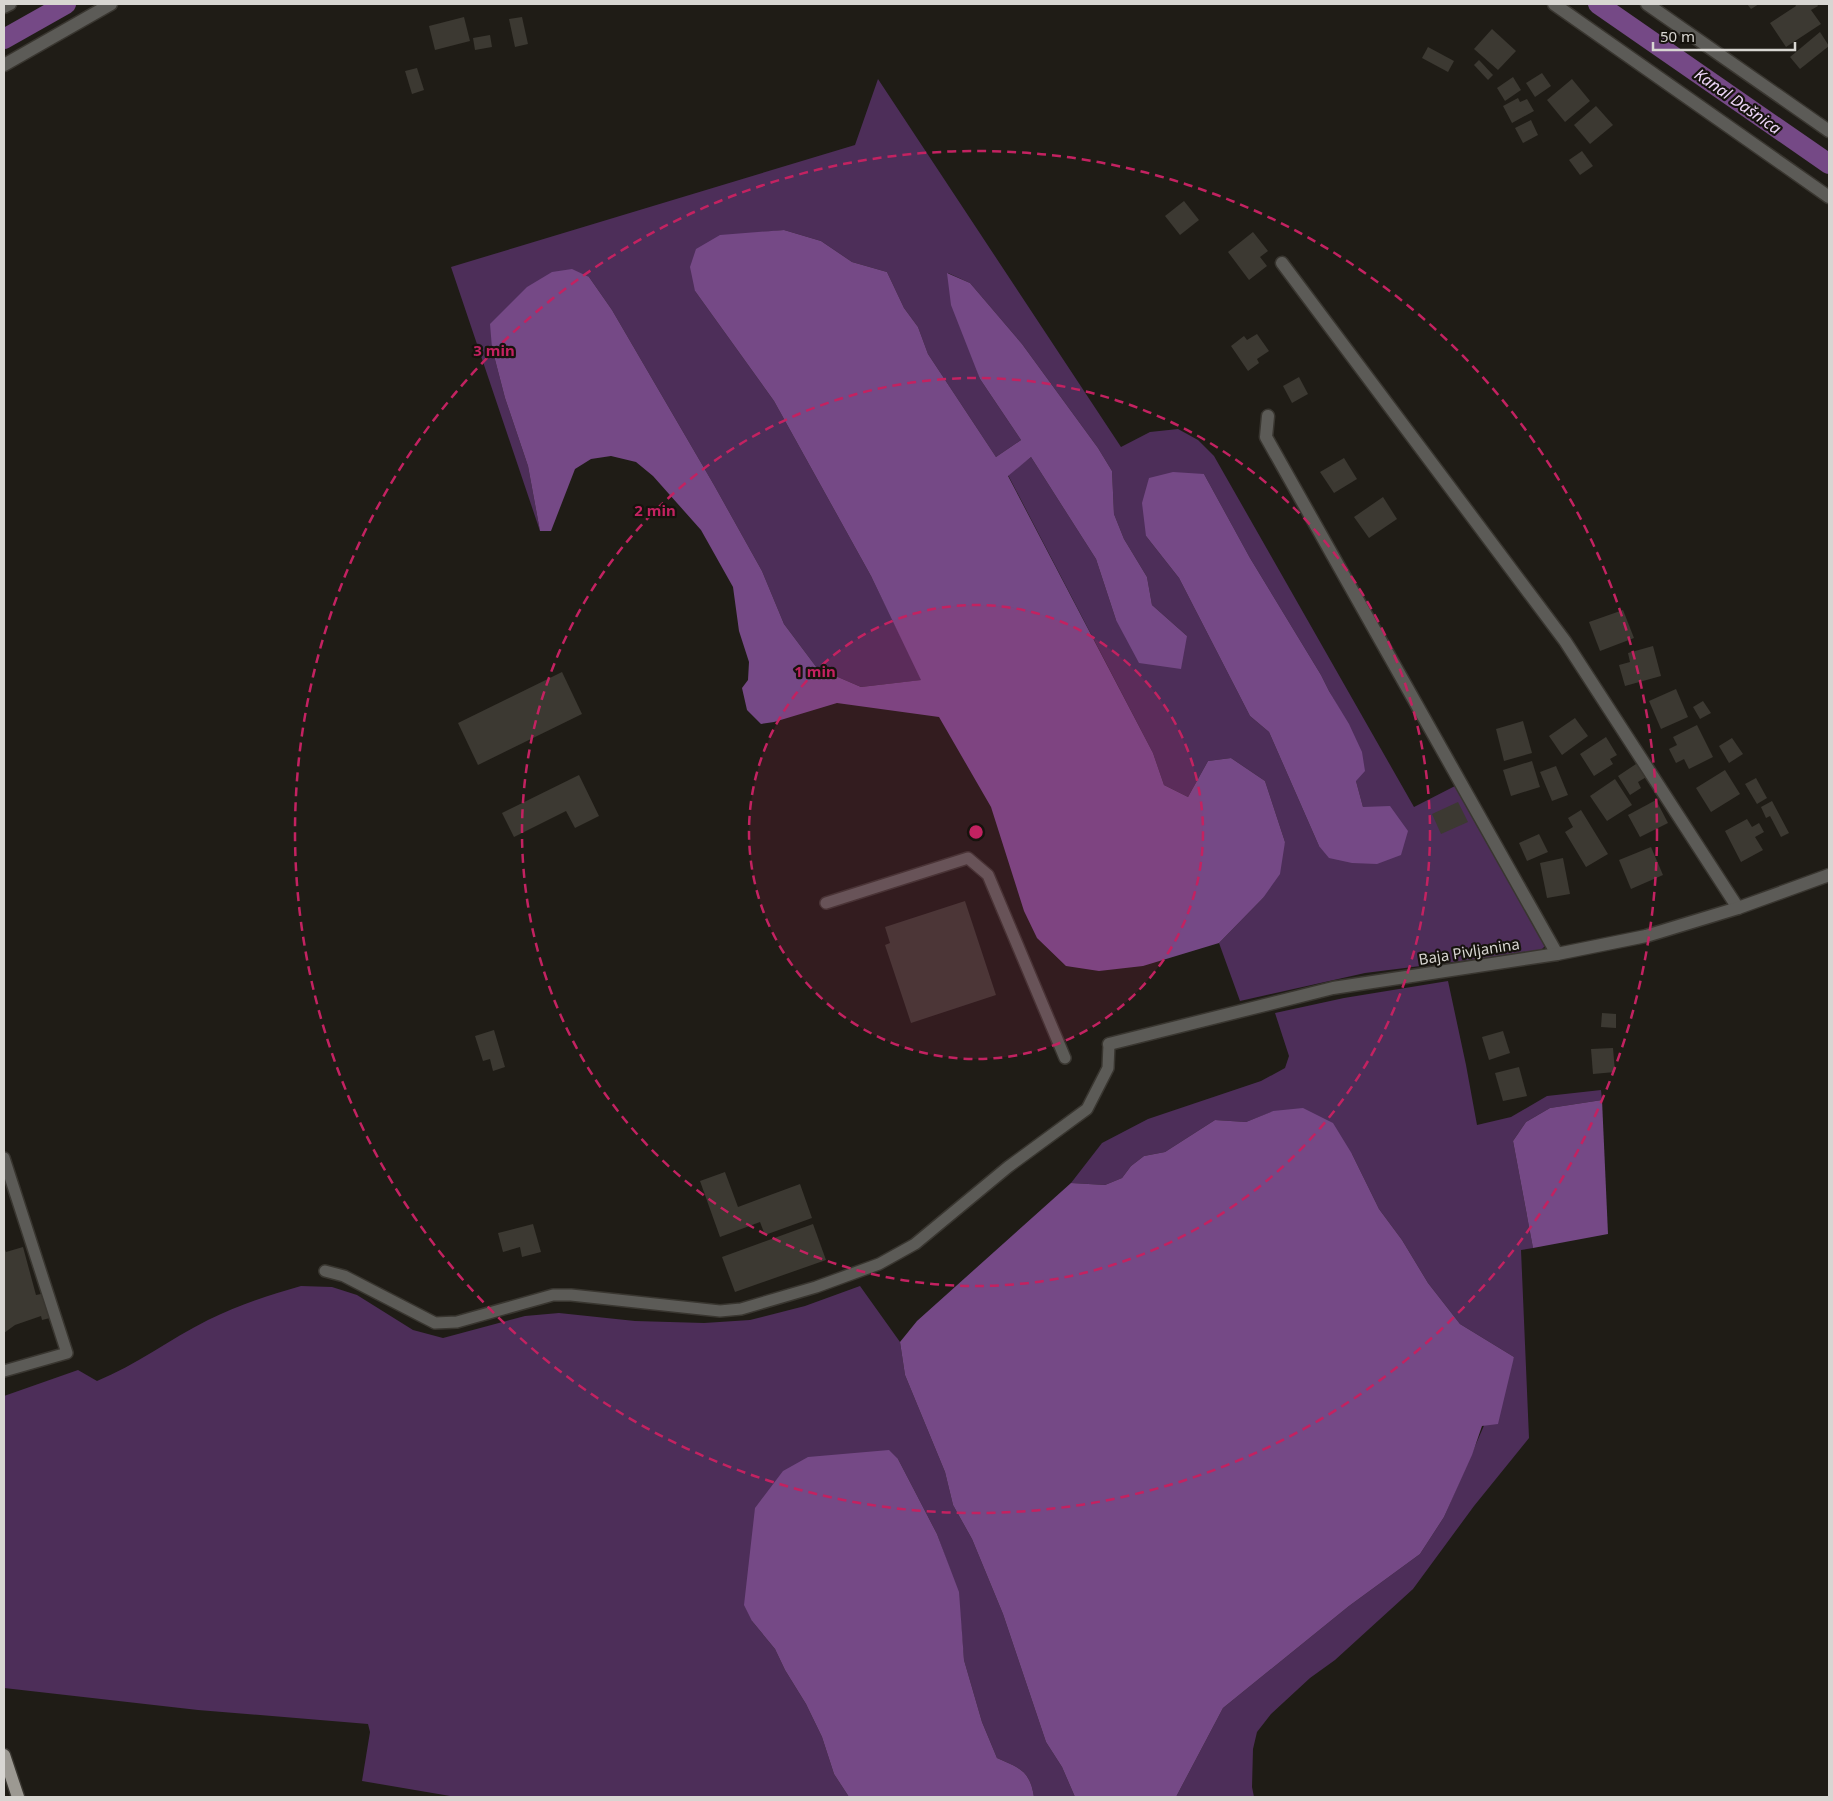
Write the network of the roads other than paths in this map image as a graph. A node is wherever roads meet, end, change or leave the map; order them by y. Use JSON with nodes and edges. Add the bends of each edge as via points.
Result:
{"nodes":[{"id":1,"x":10,"y":4,"type":"edge"},
{"id":2,"x":111,"y":4,"type":"edge"},
{"id":3,"x":1554,"y":4,"type":"edge"},
{"id":4,"x":1647,"y":4,"type":"edge"},
{"id":5,"x":4,"y":8,"type":"edge"},
{"id":6,"x":4,"y":65,"type":"edge"},
{"id":7,"x":1829,"y":131,"type":"edge"},
{"id":8,"x":1829,"y":197,"type":"edge"},
{"id":9,"x":1282,"y":264,"type":"dead end"},
{"id":10,"x":1268,"y":416,"type":"dead end"},
{"id":11,"x":1829,"y":875,"type":"edge"},
{"id":12,"x":826,"y":904,"type":"dead end"},
{"id":13,"x":1738,"y":908,"type":"junction"},
{"id":14,"x":1557,"y":954,"type":"junction"},
{"id":15,"x":1109,"y":1044,"type":"joint"},
{"id":16,"x":1065,"y":1058,"type":"dead end"},
{"id":17,"x":4,"y":1159,"type":"edge"},
{"id":18,"x":326,"y":1271,"type":"dead end"},
{"id":19,"x":4,"y":1371,"type":"edge"},
{"id":20,"x":4,"y":1755,"type":"edge"},
{"id":21,"x":18,"y":1797,"type":"edge"}],
"edges":[{"from":1,"to":5,"type":"street"},
{"from":2,"to":6,"type":"street"},
{"from":3,"to":8,"type":"street"},
{"from":4,"to":7,"type":"street"},
{"from":9,"to":13,"type":"street","via":[[1565,641]]},
{"from":10,"to":14,"type":"street","via":[[1266,437],[1270,446]]},
{"from":11,"to":13,"type":"street","name":"Baja Pivljanina"},
{"from":12,"to":16,"type":"lane","via":[[968,858],[988,875]]},
{"from":13,"to":14,"type":"street","name":"Baja Pivljanina","via":[[1646,936]]},
{"from":14,"to":15,"type":"street","name":"Baja Pivljanina","via":[[1333,988]]},
{"from":15,"to":18,"type":"lane","via":[[1108,1068],[1087,1109],[1008,1167],[915,1244],[879,1264],[741,1309],[720,1311],[553,1295],[457,1322],[435,1323],[344,1276]]},
{"from":17,"to":19,"type":"lane","via":[[68,1353]]},
{"from":20,"to":21,"type":"main road"}]}
